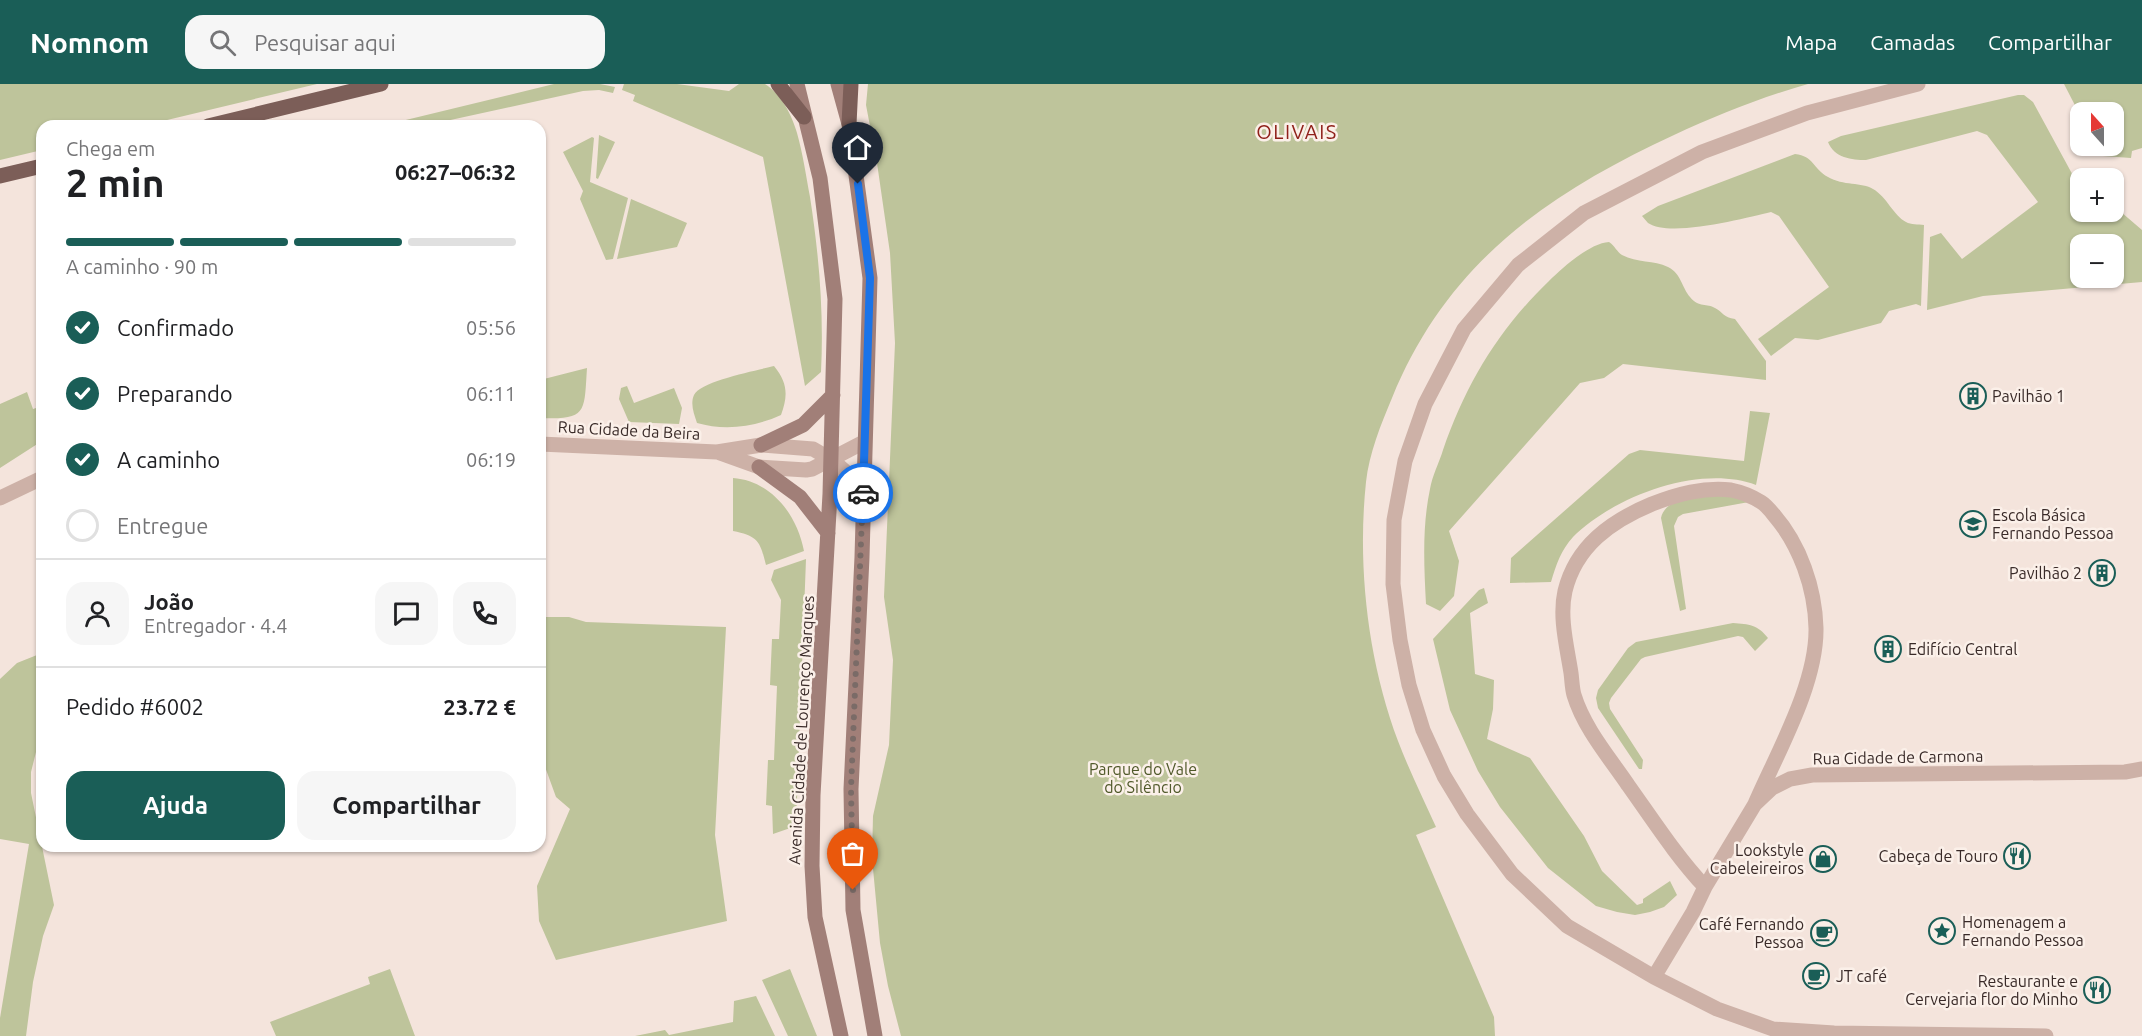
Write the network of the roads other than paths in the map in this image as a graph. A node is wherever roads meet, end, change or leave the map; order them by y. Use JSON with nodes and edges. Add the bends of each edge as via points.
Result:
{"nodes":[{"id":1,"x":381,"y":84,"type":"edge"},
{"id":2,"x":778,"y":84,"type":"edge"},
{"id":3,"x":796,"y":84,"type":"edge"},
{"id":4,"x":838,"y":84,"type":"edge"},
{"id":5,"x":851,"y":84,"type":"edge"},
{"id":6,"x":1918,"y":84,"type":"edge"},
{"id":7,"x":804,"y":117,"type":"junction"},
{"id":8,"x":233,"y":120,"type":"edge"},
{"id":9,"x":849,"y":124,"type":"junction"},
{"id":10,"x":36,"y":167,"type":"edge"},
{"id":11,"x":0,"y":176,"type":"edge"},
{"id":12,"x":833,"y":395,"type":"junction"},
{"id":13,"x":864,"y":442,"type":"junction"},
{"id":14,"x":546,"y":444,"type":"edge"},
{"id":15,"x":761,"y":445,"type":"junction"},
{"id":16,"x":717,"y":452,"type":"junction"},
{"id":17,"x":832,"y":459,"type":"junction"},
{"id":18,"x":759,"y":468,"type":"junction"},
{"id":19,"x":36,"y":481,"type":"edge"},
{"id":20,"x":863,"y":495,"type":"junction"},
{"id":21,"x":0,"y":498,"type":"edge"},
{"id":22,"x":828,"y":533,"type":"junction"},
{"id":23,"x":2142,"y":769,"type":"edge"},
{"id":24,"x":1755,"y":804,"type":"junction"},
{"id":25,"x":1705,"y":887,"type":"junction"},
{"id":26,"x":1654,"y":977,"type":"junction"},
{"id":27,"x":1773,"y":1033,"type":"edge"},
{"id":28,"x":841,"y":1036,"type":"edge"},
{"id":29,"x":875,"y":1036,"type":"edge"},
{"id":30,"x":2046,"y":1036,"type":"edge"}],
"edges":[{"from":1,"to":8,"type":"main road"},
{"from":2,"to":7,"type":"main road"},
{"from":3,"to":7,"type":"street","name":"Avenida Cidade de Lourenço Marques"},
{"from":4,"to":9,"type":"street"},
{"from":5,"to":9,"type":"main road"},
{"from":6,"to":26,"type":"street","via":[[1807,113],[1702,152],[1584,213],[1518,265],[1464,329],[1425,404],[1405,461],[1394,520],[1393,584],[1409,685],[1423,730],[1444,776],[1512,874],[1567,926]]},
{"from":7,"to":12,"type":"street","name":"Avenida Cidade de Lourenço Marques","via":[[820,178],[835,299]]},
{"from":9,"to":13,"type":"street","via":[[870,278]]},
{"from":10,"to":11,"type":"main road"},
{"from":12,"to":15,"type":"street","via":[[803,425]]},
{"from":12,"to":17,"type":"street","name":"Avenida Cidade de Lourenço Marques"},
{"from":13,"to":17,"type":"street","name":"Rua Cidade da Beira"},
{"from":13,"to":20,"type":"street"},
{"from":14,"to":16,"type":"street","name":"Rua Cidade da Beira"},
{"from":15,"to":16,"type":"street","name":"Rua Cidade da Beira"},
{"from":15,"to":17,"type":"street","via":[[813,449]]},
{"from":16,"to":18,"type":"street","name":"Rua Cidade da Beira"},
{"from":17,"to":18,"type":"street","name":"Rua Cidade da Beira","via":[[812,469]]},
{"from":17,"to":20,"type":"street"},
{"from":17,"to":22,"type":"street","name":"Avenida Cidade de Lourenço Marques"},
{"from":18,"to":22,"type":"street","via":[[800,497]]},
{"from":19,"to":21,"type":"street"},
{"from":20,"to":29,"type":"street","via":[[851,789],[853,910]]},
{"from":22,"to":28,"type":"street","name":"Avenida Cidade de Lourenço Marques","via":[[812,866],[815,917]]},
{"from":23,"to":24,"type":"street","name":"Rua Cidade de Carmona","via":[[1812,775],[1772,788]]},
{"from":24,"to":25,"type":"street","name":"Rua Cidade de Carmona"},
{"from":24,"to":25,"type":"street","via":[[1801,699],[1812,662],[1816,629],[1813,596],[1801,559],[1784,526],[1764,503],[1734,490],[1701,489],[1635,511],[1604,529],[1585,549],[1573,570],[1565,592],[1564,616],[1574,695],[1592,734],[1686,867]]},
{"from":25,"to":26,"type":"street","name":"Rua Cidade de Carmona"},
{"from":26,"to":27,"type":"street"},
{"from":27,"to":30,"type":"street"}]}
